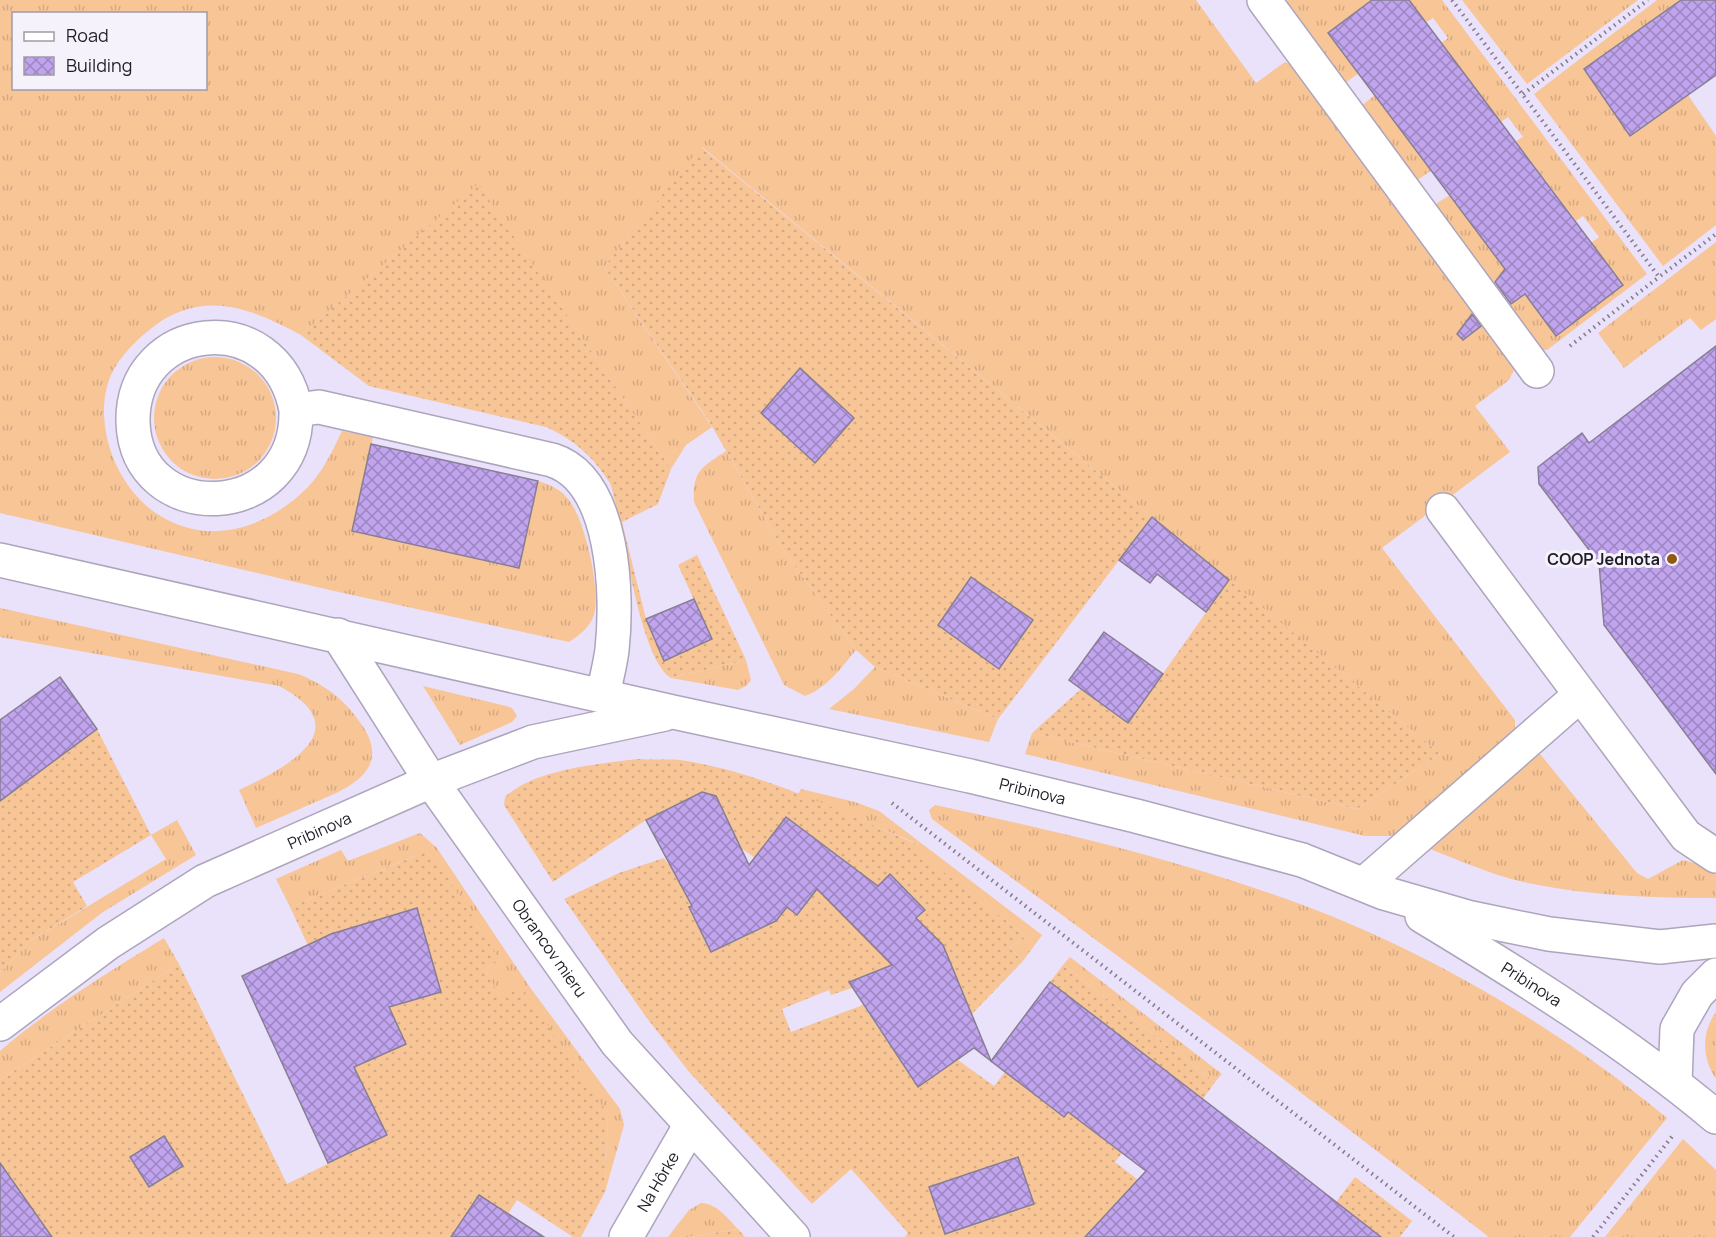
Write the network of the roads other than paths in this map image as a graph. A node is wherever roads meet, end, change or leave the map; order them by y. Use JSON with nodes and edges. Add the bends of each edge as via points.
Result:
{"nodes":[{"id":1,"x":1264,"y":0,"type":"edge"},
{"id":2,"x":1536,"y":371,"type":"road end"},
{"id":3,"x":296,"y":410,"type":"junction"},
{"id":4,"x":1443,"y":510,"type":"dead end"},
{"id":5,"x":0,"y":560,"type":"edge"},
{"id":6,"x":338,"y":635,"type":"junction"},
{"id":7,"x":603,"y":695,"type":"junction"},
{"id":8,"x":1581,"y":695,"type":"junction"},
{"id":9,"x":673,"y":712,"type":"junction"},
{"id":10,"x":431,"y":781,"type":"junction"},
{"id":11,"x":1716,"y":856,"type":"edge"},
{"id":12,"x":1374,"y":889,"type":"junction"},
{"id":13,"x":1716,"y":940,"type":"edge"},
{"id":14,"x":1716,"y":975,"type":"edge"},
{"id":15,"x":0,"y":1024,"type":"edge"},
{"id":16,"x":1675,"y":1083,"type":"junction"},
{"id":17,"x":1716,"y":1118,"type":"edge"},
{"id":18,"x":690,"y":1126,"type":"junction"},
{"id":19,"x":626,"y":1237,"type":"edge"},
{"id":20,"x":793,"y":1237,"type":"edge"}],
"edges":[{"from":1,"to":2,"type":"street"},
{"from":3,"to":3,"type":"street","via":[[289,384],[267,356],[242,342],[208,337],[184,342],[150,369],[139,388],[133,422],[139,450],[159,478],[188,495],[215,500],[258,488],[281,466],[293,442]]},
{"from":3,"to":7,"type":"street","via":[[318,407],[552,460],[578,473],[595,500],[607,533],[613,598],[612,650]]},
{"from":4,"to":8,"type":"street"},
{"from":5,"to":6,"type":"street","name":"Pribinova"},
{"from":6,"to":7,"type":"street","name":"Pribinova"},
{"from":6,"to":10,"type":"street","name":"Obrancov mieru"},
{"from":7,"to":9,"type":"street","name":"Pribinova"},
{"from":8,"to":11,"type":"street","via":[[1686,836]]},
{"from":8,"to":12,"type":"street"},
{"from":9,"to":10,"type":"street","name":"Pribinova","via":[[533,742]]},
{"from":9,"to":12,"type":"street","name":"Pribinova","via":[[1136,816],[1302,860]]},
{"from":10,"to":15,"type":"street","name":"Pribinova","via":[[205,881],[108,943]]},
{"from":10,"to":18,"type":"street","name":"Obrancov mieru","via":[[617,1043]]},
{"from":12,"to":13,"type":"street","name":"Pribinova","via":[[1471,918],[1549,934],[1660,947]]},
{"from":12,"to":16,"type":"street","name":"Pribinova","via":[[1530,981]]},
{"from":14,"to":16,"type":"street","via":[[1697,994],[1677,1029]]},
{"from":16,"to":17,"type":"street","name":"Pribinova"},
{"from":18,"to":19,"type":"street","name":"Na Hôrke"},
{"from":18,"to":20,"type":"street","name":"Obrancov mieru"}]}
